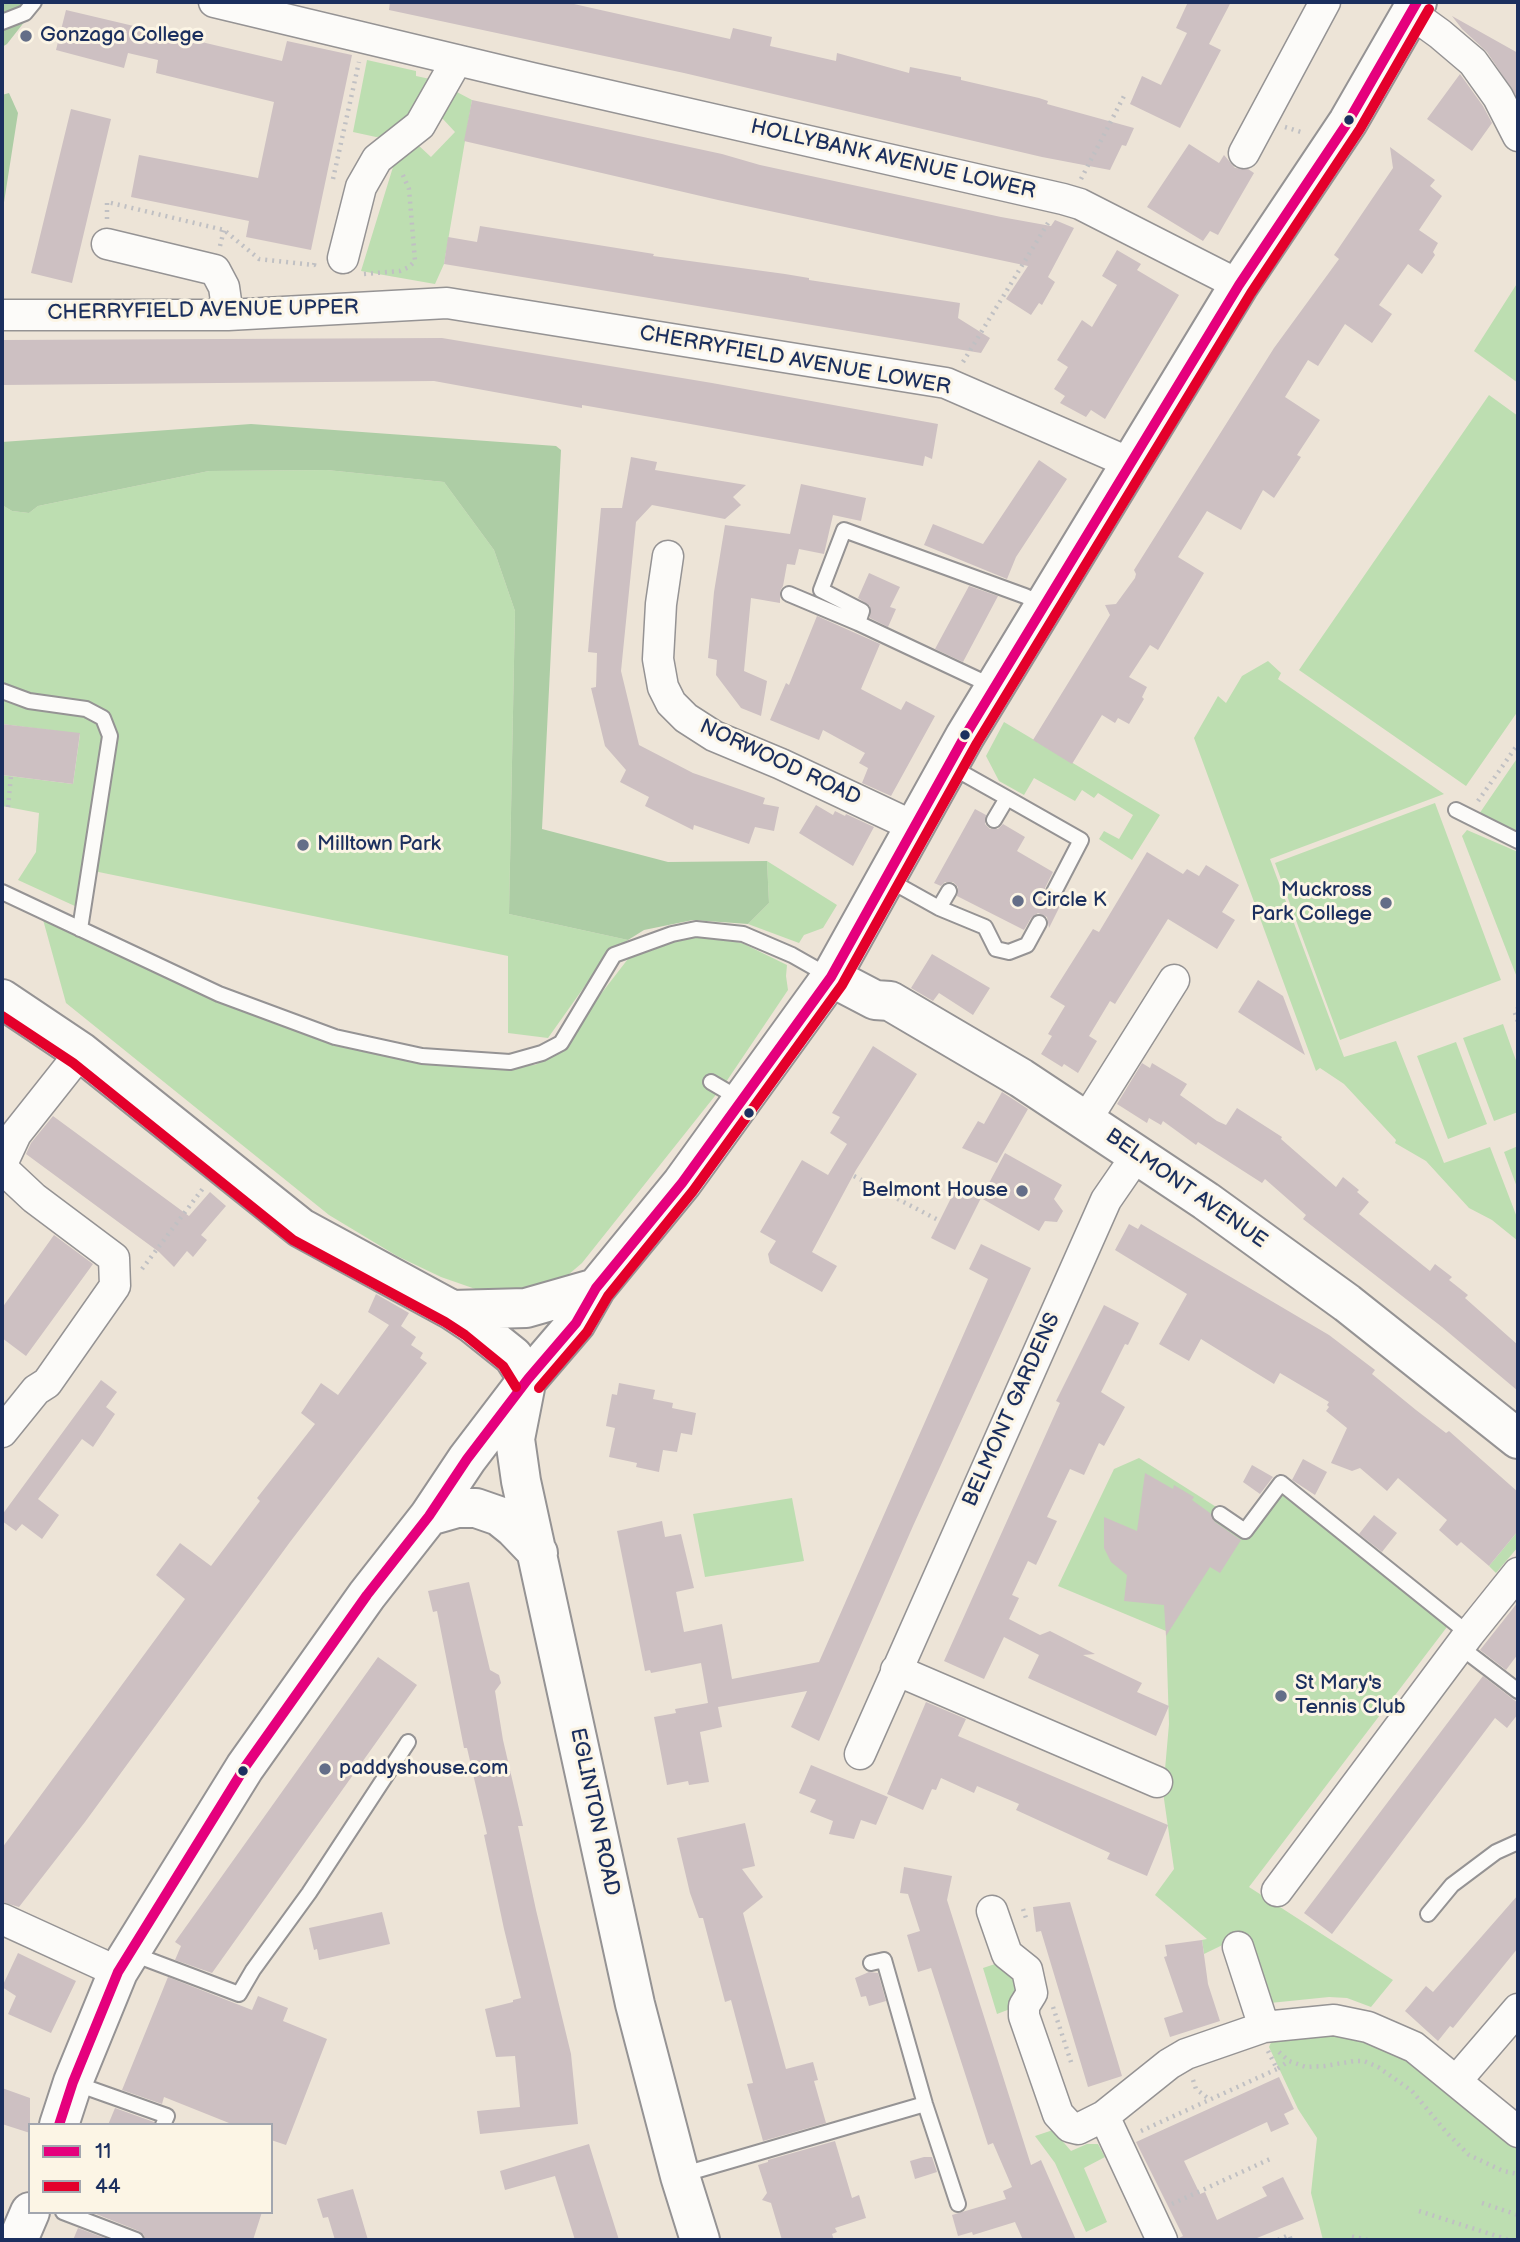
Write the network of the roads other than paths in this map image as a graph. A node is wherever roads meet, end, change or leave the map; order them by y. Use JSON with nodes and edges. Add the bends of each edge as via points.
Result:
{"nodes":[{"id":1,"x":34,"y":2,"type":"edge"},
{"id":2,"x":214,"y":2,"type":"edge"},
{"id":3,"x":1325,"y":2,"type":"edge"},
{"id":4,"x":1414,"y":7,"type":"edge"},
{"id":5,"x":2,"y":22,"type":"edge"},
{"id":6,"x":457,"y":60,"type":"junction"},
{"id":7,"x":1518,"y":136,"type":"edge"},
{"id":8,"x":1244,"y":153,"type":"dead end"},
{"id":9,"x":107,"y":244,"type":"road end"},
{"id":10,"x":331,"y":263,"type":"road end"},
{"id":11,"x":1239,"y":285,"type":"junction"},
{"id":12,"x":447,"y":303,"type":"joint"},
{"id":13,"x":228,"y":315,"type":"junction"},
{"id":14,"x":2,"y":316,"type":"edge"},
{"id":15,"x":1130,"y":463,"type":"junction"},
{"id":16,"x":668,"y":556,"type":"dead end"},
{"id":17,"x":789,"y":594,"type":"dead end"},
{"id":18,"x":1045,"y":605,"type":"junction"},
{"id":19,"x":858,"y":623,"type":"junction"},
{"id":20,"x":995,"y":687,"type":"junction"},
{"id":21,"x":2,"y":691,"type":"edge"},
{"id":22,"x":949,"y":766,"type":"junction"},
{"id":23,"x":1007,"y":798,"type":"junction"},
{"id":24,"x":1462,"y":813,"type":"road end"},
{"id":25,"x":994,"y":820,"type":"dead end"},
{"id":26,"x":915,"y":827,"type":"junction"},
{"id":27,"x":1518,"y":841,"type":"edge"},
{"id":28,"x":886,"y":878,"type":"junction"},
{"id":29,"x":949,"y":891,"type":"dead end"},
{"id":30,"x":2,"y":892,"type":"edge"},
{"id":31,"x":1054,"y":892,"type":"dead end"},
{"id":32,"x":939,"y":908,"type":"junction"},
{"id":33,"x":1039,"y":923,"type":"dead end"},
{"id":34,"x":80,"y":929,"type":"junction"},
{"id":35,"x":831,"y":977,"type":"junction"},
{"id":36,"x":1174,"y":980,"type":"dead end"},
{"id":37,"x":2,"y":999,"type":"edge"},
{"id":38,"x":81,"y":1052,"type":"junction"},
{"id":39,"x":1086,"y":1120,"type":"junction"},
{"id":40,"x":1137,"y":1155,"type":"junction"},
{"id":41,"x":2,"y":1166,"type":"edge"},
{"id":42,"x":596,"y":1289,"type":"junction"},
{"id":43,"x":452,"y":1310,"type":"junction"},
{"id":44,"x":528,"y":1380,"type":"junction"},
{"id":45,"x":2,"y":1432,"type":"edge"},
{"id":46,"x":1518,"y":1438,"type":"edge"},
{"id":47,"x":1220,"y":1514,"type":"dead end"},
{"id":48,"x":429,"y":1516,"type":"junction"},
{"id":49,"x":538,"y":1553,"type":"junction"},
{"id":50,"x":1518,"y":1573,"type":"edge"},
{"id":51,"x":1464,"y":1640,"type":"junction"},
{"id":52,"x":896,"y":1670,"type":"junction"},
{"id":53,"x":1518,"y":1691,"type":"edge"},
{"id":54,"x":408,"y":1742,"type":"dead end"},
{"id":55,"x":860,"y":1754,"type":"dead end"},
{"id":56,"x":1157,"y":1782,"type":"dead end"},
{"id":57,"x":1518,"y":1842,"type":"edge"},
{"id":58,"x":1278,"y":1891,"type":"dead end"},
{"id":59,"x":992,"y":1910,"type":"dead end"},
{"id":60,"x":1428,"y":1914,"type":"dead end"},
{"id":61,"x":2,"y":1919,"type":"edge"},
{"id":62,"x":1238,"y":1947,"type":"dead end"},
{"id":63,"x":123,"y":1962,"type":"junction"},
{"id":64,"x":871,"y":1963,"type":"dead end"},
{"id":65,"x":1518,"y":2009,"type":"edge"},
{"id":66,"x":1266,"y":2034,"type":"junction"},
{"id":67,"x":1457,"y":2080,"type":"junction"},
{"id":68,"x":73,"y":2082,"type":"junction"},
{"id":69,"x":925,"y":2104,"type":"junction"},
{"id":70,"x":1104,"y":2116,"type":"junction"},
{"id":71,"x":60,"y":2123,"type":"edge"},
{"id":72,"x":164,"y":2123,"type":"edge"},
{"id":73,"x":1518,"y":2133,"type":"edge"},
{"id":74,"x":680,"y":2176,"type":"junction"},
{"id":75,"x":958,"y":2204,"type":"dead end"},
{"id":76,"x":29,"y":2214,"type":"edge"},
{"id":77,"x":68,"y":2214,"type":"edge"},
{"id":78,"x":18,"y":2240,"type":"edge"},
{"id":79,"x":136,"y":2240,"type":"edge"},
{"id":80,"x":700,"y":2240,"type":"edge"},
{"id":81,"x":1162,"y":2240,"type":"edge"}],
"edges":[{"from":1,"to":5,"type":"lane","via":[[25,13]]},
{"from":2,"to":6,"type":"street","name":"HOLLYBANK AVENUE LOWER"},
{"from":3,"to":8,"type":"street"},
{"from":4,"to":7,"type":"street","via":[[1473,62]]},
{"from":4,"to":11,"type":"main road","via":[[1348,122]]},
{"from":6,"to":10,"type":"street","via":[[420,125],[377,159]]},
{"from":6,"to":11,"type":"street","name":"HOLLYBANK AVENUE LOWER","via":[[1063,199]]},
{"from":9,"to":13,"type":"street","via":[[215,270],[224,287]]},
{"from":11,"to":15,"type":"main road"},
{"from":12,"to":13,"type":"street","name":"CHERRYFIELD AVENUE UPPER"},
{"from":12,"to":15,"type":"street","name":"CHERRYFIELD AVENUE LOWER","via":[[946,383]]},
{"from":13,"to":14,"type":"street","name":"CHERRYFIELD AVENUE UPPER"},
{"from":15,"to":18,"type":"main road"},
{"from":16,"to":26,"type":"street","name":"NORWOOD ROAD","via":[[658,659],[671,703],[714,736]]},
{"from":17,"to":19,"type":"lane"},
{"from":18,"to":19,"type":"lane","via":[[844,530],[821,590],[862,611]]},
{"from":18,"to":20,"type":"main road"},
{"from":19,"to":20,"type":"lane"},
{"from":20,"to":22,"type":"main road"},
{"from":21,"to":34,"type":"lane","via":[[29,701],[86,709],[103,718],[110,736]]},
{"from":22,"to":23,"type":"lane"},
{"from":22,"to":26,"type":"main road"},
{"from":23,"to":25,"type":"lane"},
{"from":23,"to":31,"type":"lane","via":[[1081,840]]},
{"from":24,"to":27,"type":"lane"},
{"from":26,"to":28,"type":"main road"},
{"from":28,"to":32,"type":"lane"},
{"from":28,"to":35,"type":"main road"},
{"from":29,"to":32,"type":"lane"},
{"from":30,"to":34,"type":"lane"},
{"from":32,"to":33,"type":"lane","via":[[985,927],[996,948],[1009,952],[1027,945]]},
{"from":34,"to":35,"type":"lane","via":[[219,994],[335,1037],[422,1056],[510,1062],[561,1043],[614,955],[684,932],[712,929],[743,934]]},
{"from":35,"to":39,"type":"main road","name":"BELMONT AVENUE","via":[[875,1000],[890,1001]]},
{"from":35,"to":42,"type":"main road","via":[[727,1091],[681,1183]]},
{"from":36,"to":39,"type":"street"},
{"from":37,"to":38,"type":"main road"},
{"from":38,"to":41,"type":"street","via":[[16,1135]]},
{"from":38,"to":43,"type":"main road","via":[[301,1228]]},
{"from":39,"to":40,"type":"main road","name":"BELMONT AVENUE"},
{"from":40,"to":46,"type":"main road","name":"BELMONT AVENUE","via":[[1347,1303]]},
{"from":40,"to":52,"type":"street","name":"BELMONT GARDENS","via":[[1105,1200]]},
{"from":41,"to":45,"type":"street","via":[[34,1198],[114,1258],[115,1274],[115,1286],[47,1383]]},
{"from":42,"to":43,"type":"main road","via":[[526,1308]]},
{"from":42,"to":44,"type":"main road","via":[[576,1323]]},
{"from":43,"to":44,"type":"main road","via":[[505,1348]]},
{"from":44,"to":48,"type":"main road"},
{"from":44,"to":49,"type":"main road","name":"EGLINTON ROAD","via":[[515,1439]]},
{"from":47,"to":51,"type":"lane","via":[[1245,1531],[1281,1483]]},
{"from":48,"to":49,"type":"main road","via":[[476,1508],[499,1516]]},
{"from":48,"to":63,"type":"main road","via":[[245,1767]]},
{"from":49,"to":74,"type":"main road","name":"EGLINTON ROAD","via":[[635,2004]]},
{"from":50,"to":51,"type":"street"},
{"from":51,"to":53,"type":"lane"},
{"from":51,"to":58,"type":"street"},
{"from":52,"to":55,"type":"street","name":"BELMONT GARDENS"},
{"from":52,"to":56,"type":"street"},
{"from":54,"to":63,"type":"lane","via":[[239,1994]]},
{"from":57,"to":60,"type":"lane","via":[[1496,1852],[1452,1885]]},
{"from":59,"to":70,"type":"street","via":[[1007,1954],[1030,1978],[1032,1993],[1024,2016],[1058,2114],[1070,2127],[1079,2129]]},
{"from":61,"to":63,"type":"street"},
{"from":62,"to":66,"type":"street"},
{"from":63,"to":68,"type":"main road"},
{"from":64,"to":69,"type":"lane","via":[[884,1960]]},
{"from":65,"to":67,"type":"street"},
{"from":66,"to":67,"type":"street","via":[[1310,2021],[1352,2022],[1414,2047]]},
{"from":66,"to":70,"type":"street","via":[[1186,2054]]},
{"from":67,"to":73,"type":"street"},
{"from":68,"to":71,"type":"main road"},
{"from":68,"to":72,"type":"lane","via":[[167,2116]]},
{"from":69,"to":74,"type":"lane"},
{"from":69,"to":75,"type":"lane"},
{"from":70,"to":81,"type":"street"},
{"from":74,"to":80,"type":"main road","name":"EGLINTON ROAD"},
{"from":76,"to":78,"type":"main road"},
{"from":77,"to":79,"type":"lane"}]}
